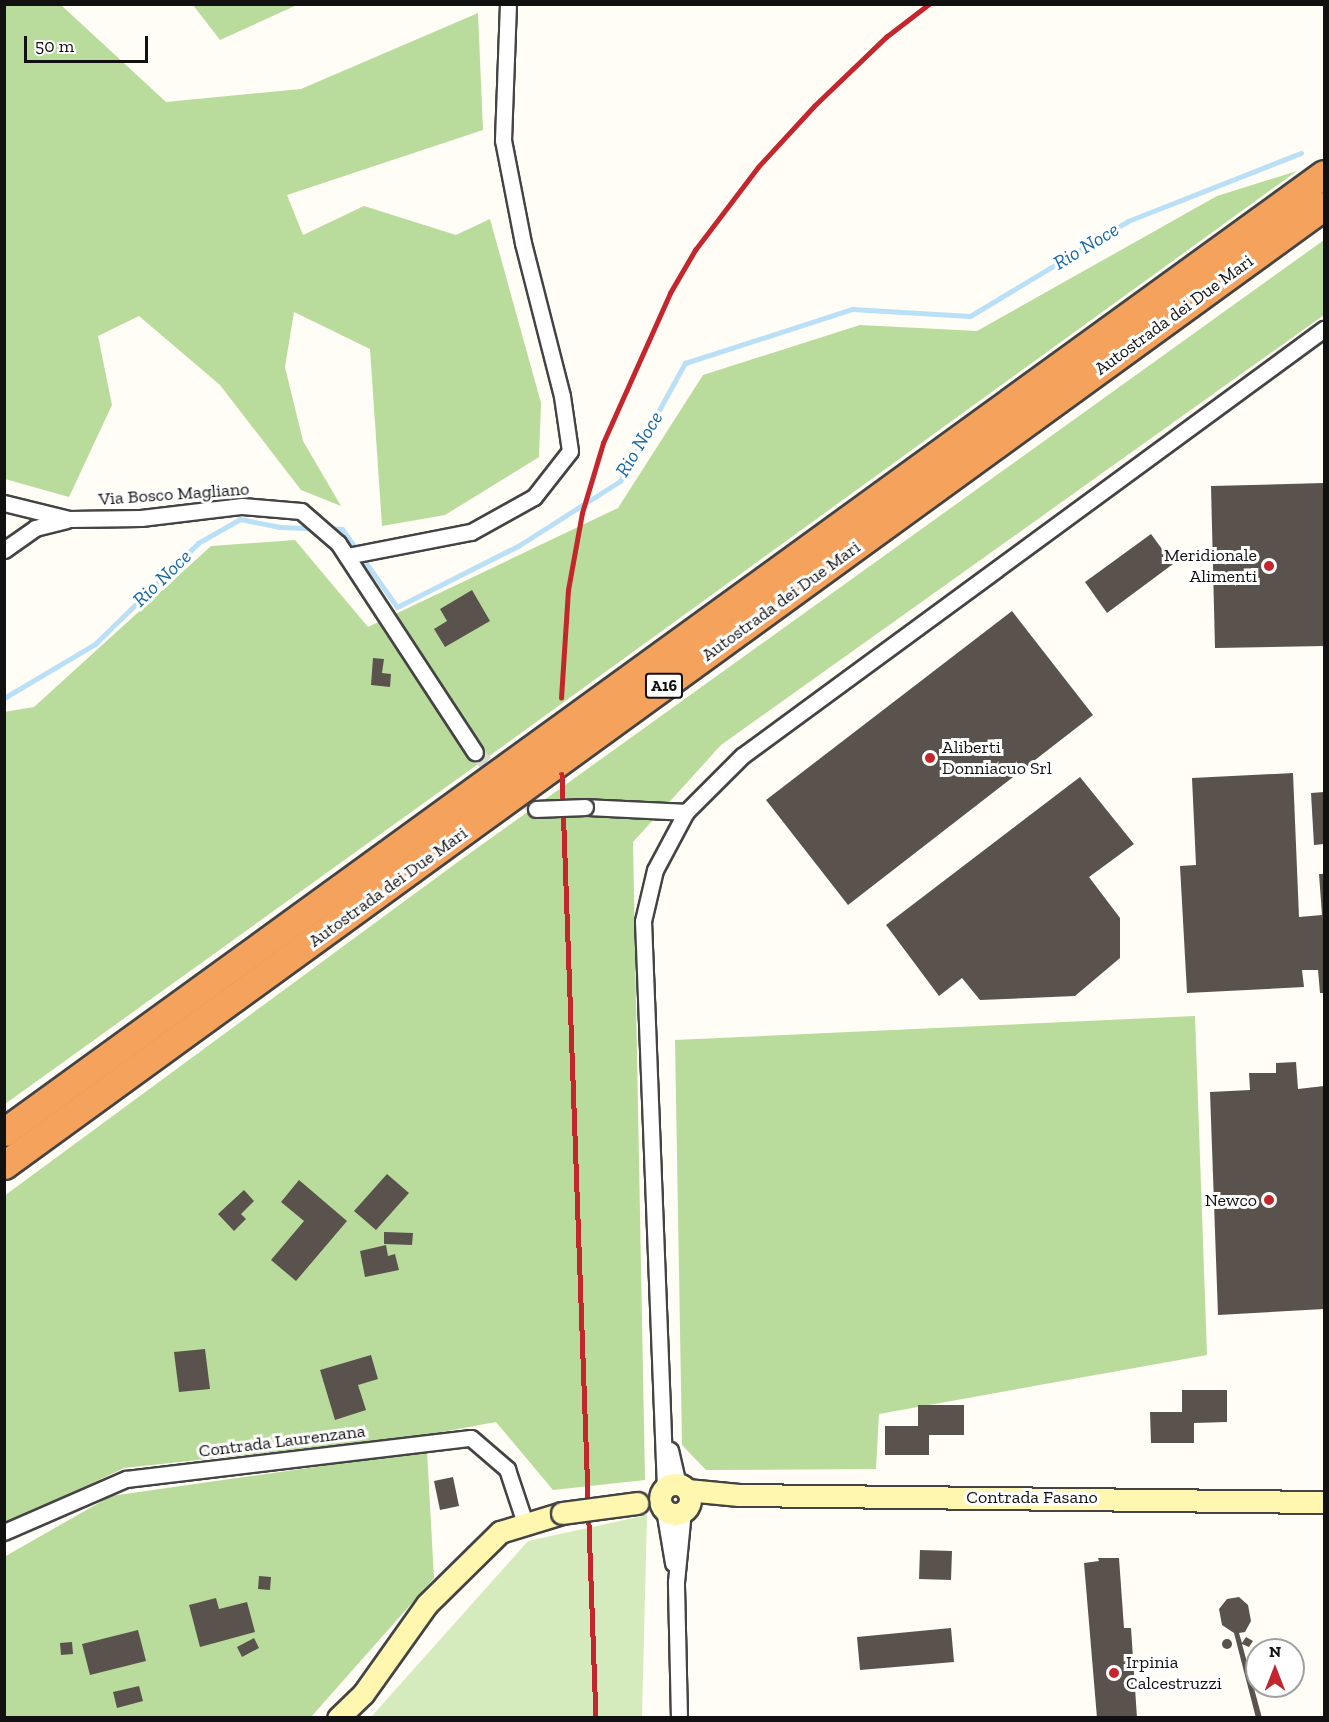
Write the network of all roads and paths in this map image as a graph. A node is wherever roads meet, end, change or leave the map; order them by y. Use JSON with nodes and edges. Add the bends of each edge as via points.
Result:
{"nodes":[{"id":1,"x":508,"y":4,"type":"edge"},
{"id":2,"x":1324,"y":174,"type":"edge"},
{"id":3,"x":1324,"y":206,"type":"edge"},
{"id":4,"x":1324,"y":329,"type":"edge"},
{"id":5,"x":4,"y":503,"type":"edge"},
{"id":6,"x":69,"y":519,"type":"junction"},
{"id":7,"x":4,"y":550,"type":"edge"},
{"id":8,"x":347,"y":556,"type":"junction"},
{"id":9,"x":475,"y":752,"type":"tunnel mouth"},
{"id":10,"x":536,"y":809,"type":"dead end"},
{"id":11,"x":686,"y":813,"type":"junction"},
{"id":12,"x":4,"y":1132,"type":"edge"},
{"id":13,"x":4,"y":1165,"type":"edge"},
{"id":14,"x":673,"y":1497,"type":"junction"},
{"id":15,"x":1324,"y":1502,"type":"edge"},
{"id":16,"x":525,"y":1523,"type":"junction"},
{"id":17,"x":4,"y":1532,"type":"edge"},
{"id":18,"x":338,"y":1718,"type":"edge"},
{"id":19,"x":679,"y":1718,"type":"edge"}],
"edges":[{"from":1,"to":8,"type":"street","via":[[503,140],[523,243],[562,396],[570,451],[534,497],[471,532]]},
{"from":2,"to":12,"type":"highway","name":"Autostrada dei Due Mari","number":"A16"},
{"from":3,"to":13,"type":"highway","name":"Autostrada dei Due Mari","number":"A16"},
{"from":4,"to":11,"type":"street","via":[[742,756]]},
{"from":5,"to":6,"type":"street","name":"Via Bosco Magliano"},
{"from":6,"to":7,"type":"street","via":[[35,528]]},
{"from":6,"to":8,"type":"street","name":"Via Bosco Magliano","via":[[141,518],[242,506],[301,511]]},
{"from":8,"to":9,"type":"street","name":"Via Bosco Magliano"},
{"from":10,"to":11,"type":"street","bridge":true,"via":[[585,807]]},
{"from":11,"to":14,"type":"street","via":[[655,870],[643,921],[663,1424]]},
{"from":14,"to":15,"type":"main road","name":"Contrada Fasano"},
{"from":14,"to":16,"type":"main road","name":"Contrada Fasano","bridge":true,"via":[[562,1513]]},
{"from":14,"to":19,"type":"street"},
{"from":16,"to":17,"type":"street","name":"Contrada Laurenzana","via":[[507,1469],[471,1438],[126,1479]]},
{"from":16,"to":18,"type":"main road","via":[[500,1532],[427,1604],[363,1694]]}]}
